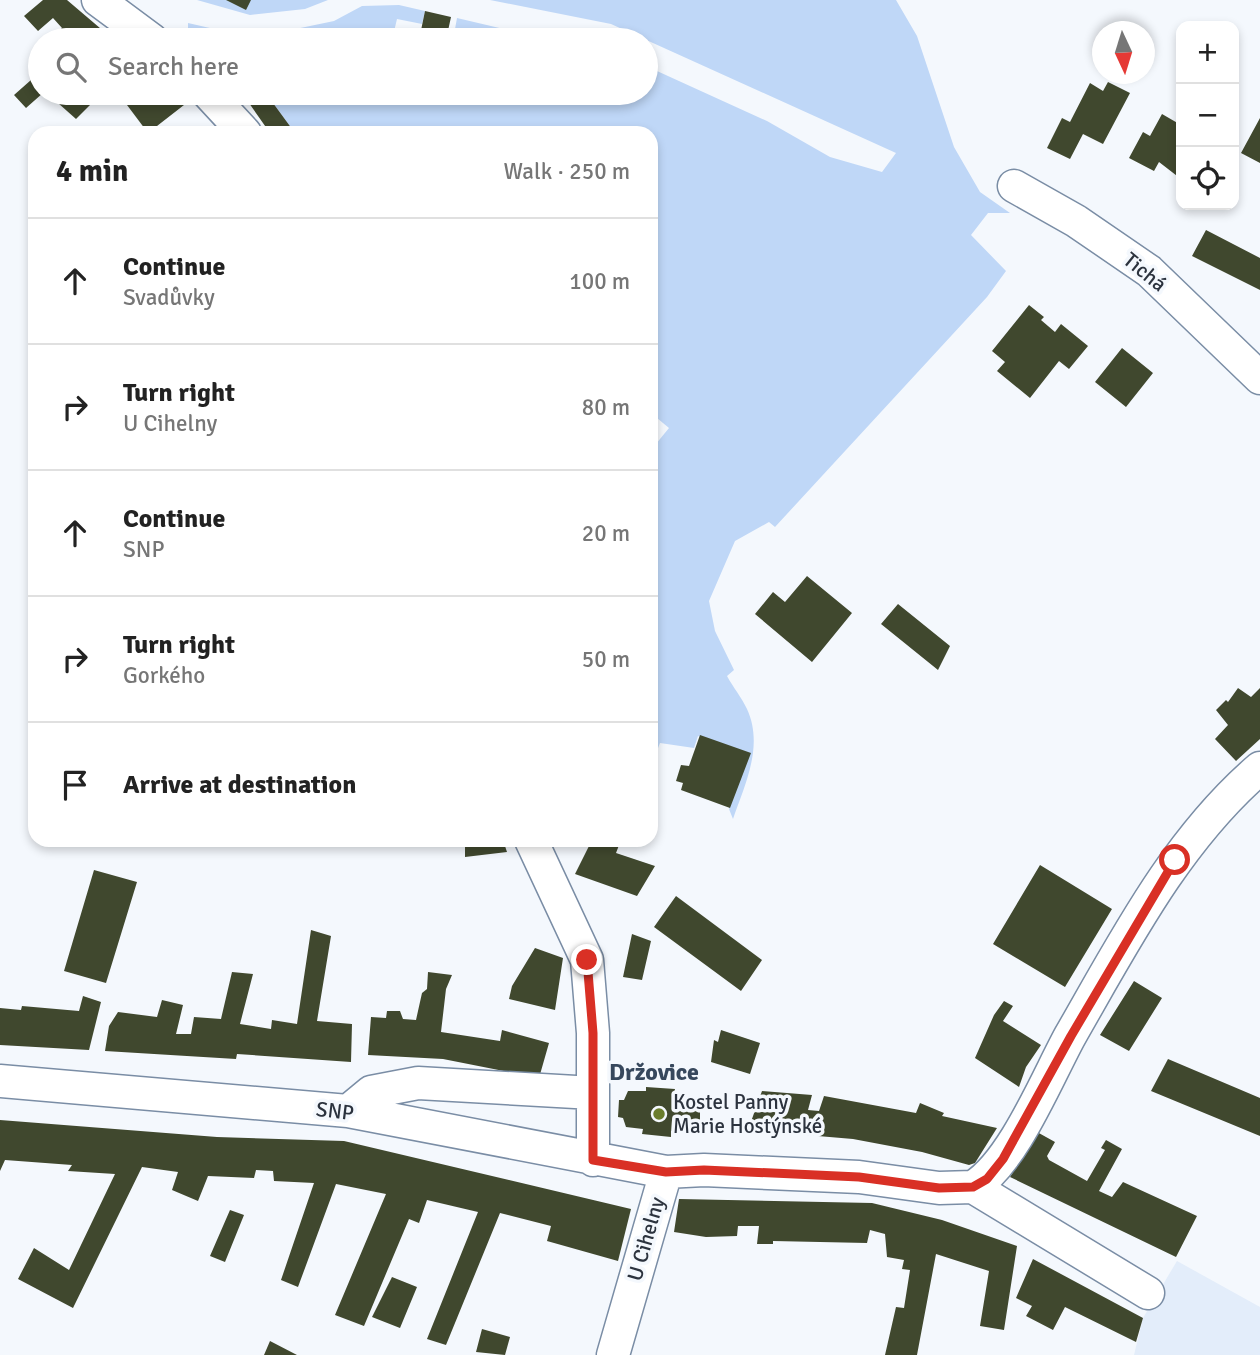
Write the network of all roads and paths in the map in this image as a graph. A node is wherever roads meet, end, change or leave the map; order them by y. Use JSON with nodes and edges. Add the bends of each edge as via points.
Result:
{"nodes":[{"id":1,"x":99,"y":0,"type":"edge"},
{"id":2,"x":136,"y":28,"type":"edge"},
{"id":3,"x":219,"y":105,"type":"edge"},
{"id":4,"x":239,"y":126,"type":"edge"},
{"id":5,"x":1014,"y":186,"type":"dead end"},
{"id":6,"x":1260,"y":378,"type":"edge"},
{"id":7,"x":1260,"y":768,"type":"edge"},
{"id":8,"x":534,"y":847,"type":"edge"},
{"id":9,"x":0,"y":1081,"type":"edge"},
{"id":10,"x":593,"y":1093,"type":"junction"},
{"id":11,"x":348,"y":1111,"type":"junction"},
{"id":12,"x":593,"y":1160,"type":"junction"},
{"id":13,"x":666,"y":1172,"type":"junction"},
{"id":14,"x":973,"y":1187,"type":"junction"},
{"id":15,"x":1148,"y":1293,"type":"dead end"},
{"id":16,"x":613,"y":1355,"type":"edge"}],
"edges":[{"from":1,"to":2,"type":"street"},
{"from":3,"to":4,"type":"street"},
{"from":5,"to":6,"type":"street","name":"Tichá","via":[[1076,220],[1149,271]]},
{"from":7,"to":14,"type":"street","via":[[1175,860],[1003,1159],[987,1179]]},
{"from":8,"to":10,"type":"street","via":[[587,960]]},
{"from":9,"to":11,"type":"street","name":"SNP"},
{"from":10,"to":11,"type":"street","via":[[418,1083],[371,1092]]},
{"from":10,"to":12,"type":"street"},
{"from":11,"to":12,"type":"street","name":"SNP"},
{"from":12,"to":13,"type":"street","name":"SNP"},
{"from":13,"to":14,"type":"street","name":"U Cihelny","via":[[859,1177],[939,1188]]},
{"from":13,"to":16,"type":"street","name":"U Cihelny"},
{"from":14,"to":15,"type":"street"}]}
